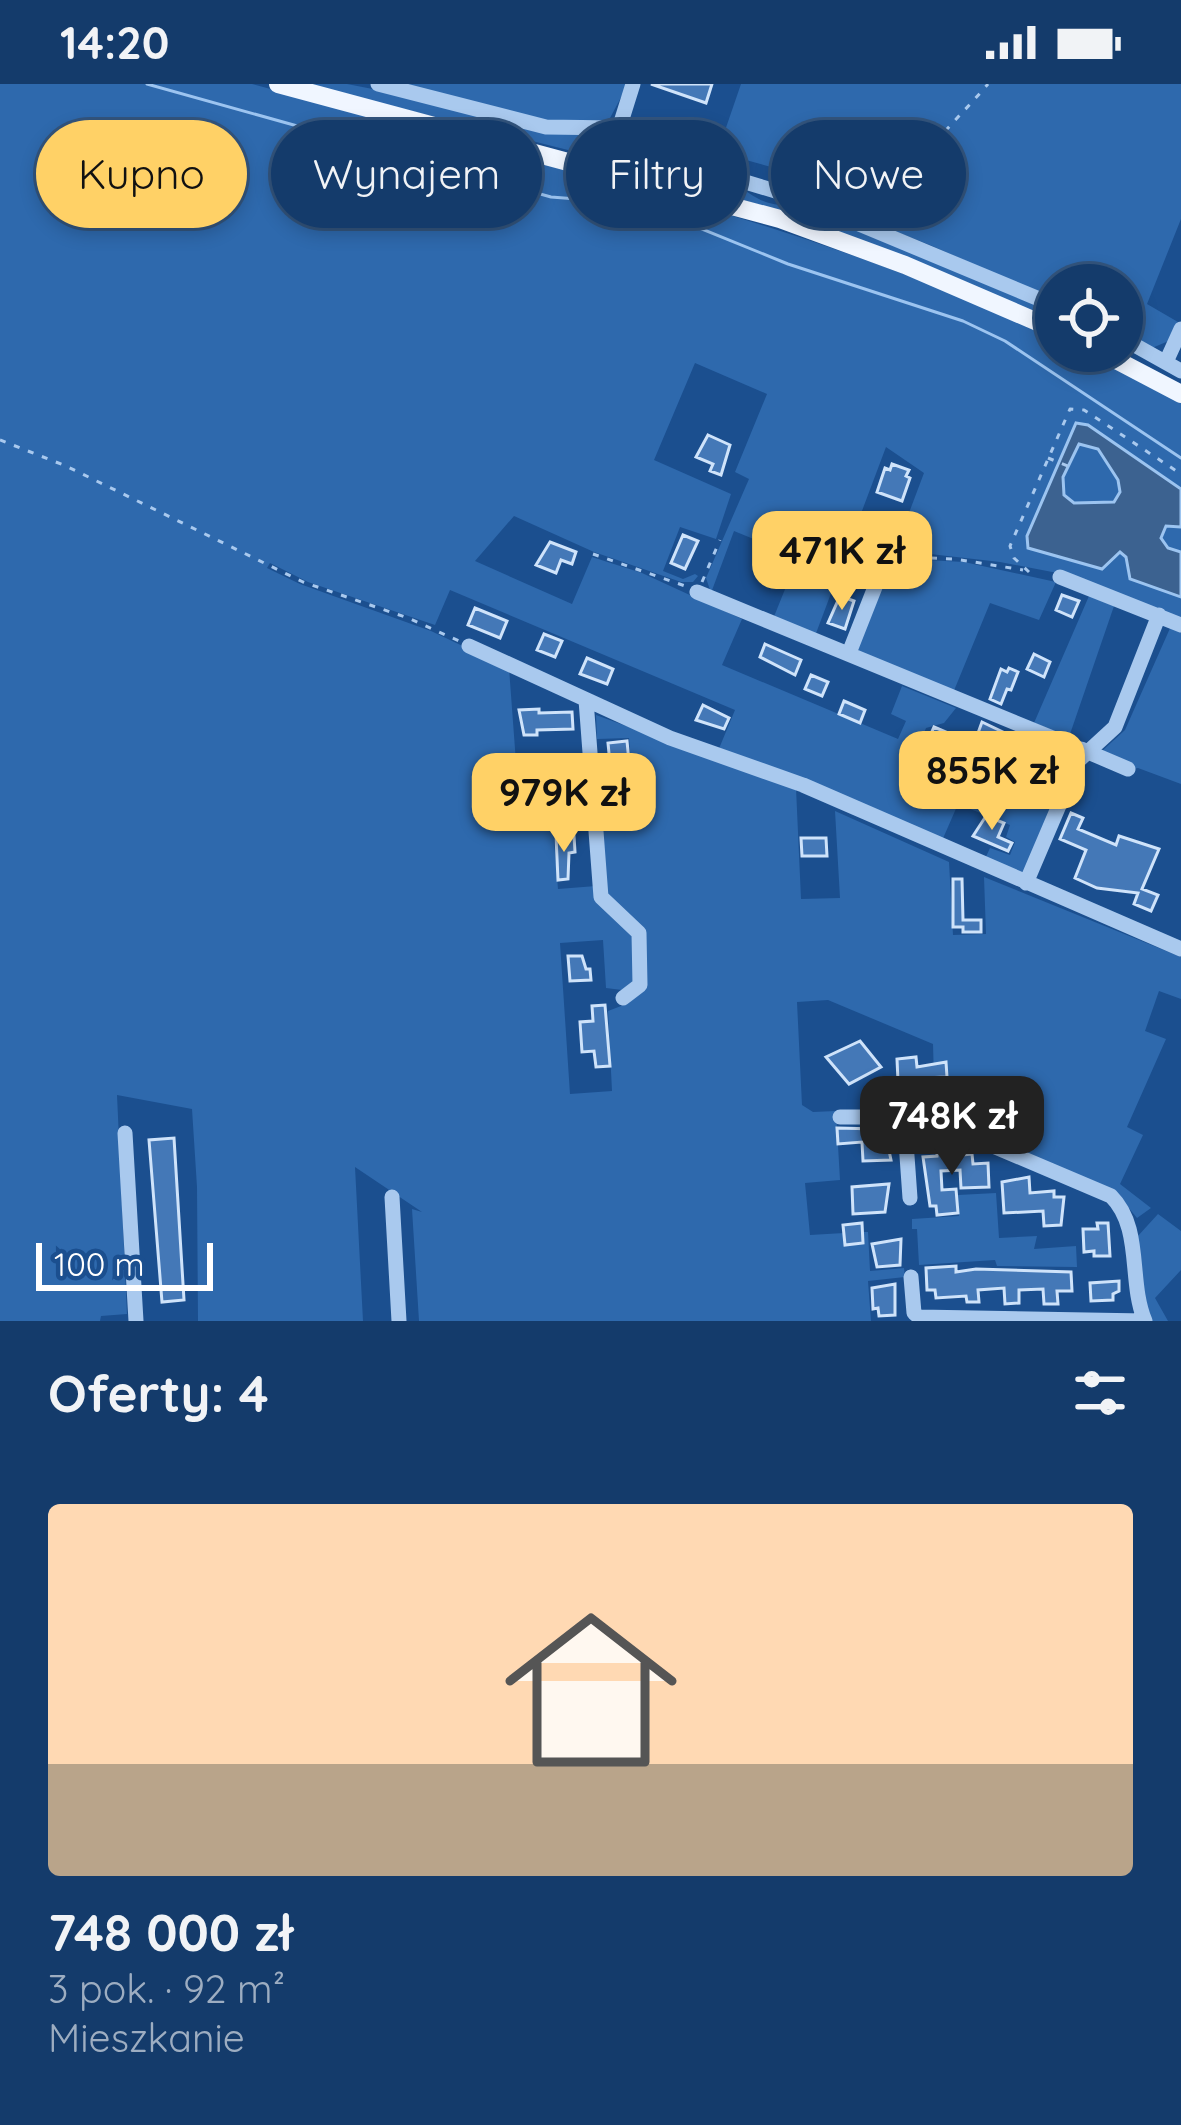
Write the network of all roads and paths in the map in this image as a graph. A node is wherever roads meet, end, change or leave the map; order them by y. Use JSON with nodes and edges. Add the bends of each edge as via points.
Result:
{"nodes":[{"id":1,"x":278,"y":84,"type":"edge"},
{"id":2,"x":378,"y":84,"type":"edge"},
{"id":3,"x":633,"y":84,"type":"edge"},
{"id":4,"x":988,"y":84,"type":"edge"},
{"id":5,"x":619,"y":120,"type":"edge"},
{"id":6,"x":566,"y":128,"type":"edge"},
{"id":7,"x":566,"y":160,"type":"edge"},
{"id":8,"x":747,"y":211,"type":"edge"},
{"id":9,"x":874,"y":228,"type":"edge"},
{"id":10,"x":813,"y":230,"type":"joint"},
{"id":11,"x":889,"y":234,"type":"junction"},
{"id":12,"x":1035,"y":298,"type":"edge"},
{"id":13,"x":1035,"y":321,"type":"edge"},
{"id":14,"x":1181,"y":329,"type":"edge"},
{"id":15,"x":1143,"y":349,"type":"edge"},
{"id":16,"x":1174,"y":366,"type":"edge"},
{"id":17,"x":1139,"y":372,"type":"edge"},
{"id":18,"x":1181,"y":394,"type":"edge"},
{"id":19,"x":0,"y":440,"type":"edge"},
{"id":20,"x":1046,"y":457,"type":"junction"},
{"id":21,"x":1076,"y":469,"type":"dead end"},
{"id":22,"x":1181,"y":474,"type":"edge"},
{"id":23,"x":720,"y":540,"type":"dead end"},
{"id":24,"x":889,"y":552,"type":"joint"},
{"id":25,"x":593,"y":554,"type":"dead end"},
{"id":26,"x":1060,"y":577,"type":"dead end"},
{"id":27,"x":697,"y":592,"type":"junction"},
{"id":28,"x":1159,"y":615,"type":"junction"},
{"id":29,"x":1181,"y":625,"type":"edge"},
{"id":30,"x":469,"y":646,"type":"joint"},
{"id":31,"x":849,"y":653,"type":"junction"},
{"id":32,"x":586,"y":700,"type":"junction"},
{"id":33,"x":1079,"y":753,"type":"junction"},
{"id":34,"x":1128,"y":770,"type":"dead end"},
{"id":35,"x":1026,"y":883,"type":"junction"},
{"id":36,"x":1181,"y":949,"type":"edge"},
{"id":37,"x":623,"y":998,"type":"dead end"},
{"id":38,"x":904,"y":1114,"type":"junction"},
{"id":39,"x":840,"y":1117,"type":"dead end"},
{"id":40,"x":125,"y":1133,"type":"dead end"},
{"id":41,"x":392,"y":1197,"type":"dead end"},
{"id":42,"x":910,"y":1198,"type":"dead end"},
{"id":43,"x":911,"y":1277,"type":"dead end"},
{"id":44,"x":136,"y":1321,"type":"edge"},
{"id":45,"x":399,"y":1321,"type":"edge"},
{"id":46,"x":1145,"y":1321,"type":"edge"}],
"edges":[{"from":1,"to":7,"type":"main road"},
{"from":2,"to":6,"type":"street"},
{"from":3,"to":5,"type":"street"},
{"from":4,"to":11,"type":"path","via":[[933,141]]},
{"from":8,"to":10,"type":"main road"},
{"from":9,"to":11,"type":"street"},
{"from":10,"to":13,"type":"main road"},
{"from":11,"to":12,"type":"street"},
{"from":14,"to":16,"type":"street"},
{"from":15,"to":16,"type":"street"},
{"from":17,"to":18,"type":"main road"},
{"from":19,"to":30,"type":"path","via":[[303,582]]},
{"from":20,"to":21,"type":"path"},
{"from":20,"to":22,"type":"path","via":[[1068,411],[1078,408]]},
{"from":20,"to":24,"type":"path","via":[[1010,546],[1029,572]]},
{"from":23,"to":27,"type":"path"},
{"from":24,"to":31,"type":"street"},
{"from":25,"to":27,"type":"path"},
{"from":26,"to":28,"type":"street"},
{"from":27,"to":31,"type":"street"},
{"from":28,"to":29,"type":"street"},
{"from":28,"to":33,"type":"street","via":[[1120,719]]},
{"from":30,"to":32,"type":"street"},
{"from":31,"to":33,"type":"street"},
{"from":32,"to":35,"type":"street"},
{"from":32,"to":37,"type":"street","via":[[600,892],[639,932],[640,986]]},
{"from":33,"to":34,"type":"street"},
{"from":33,"to":35,"type":"street"},
{"from":35,"to":36,"type":"street"},
{"from":38,"to":39,"type":"street"},
{"from":38,"to":42,"type":"street"},
{"from":38,"to":46,"type":"street","via":[[1111,1196],[1127,1218]]},
{"from":40,"to":44,"type":"street"},
{"from":41,"to":45,"type":"street"},
{"from":43,"to":46,"type":"street","via":[[919,1317]]}]}
